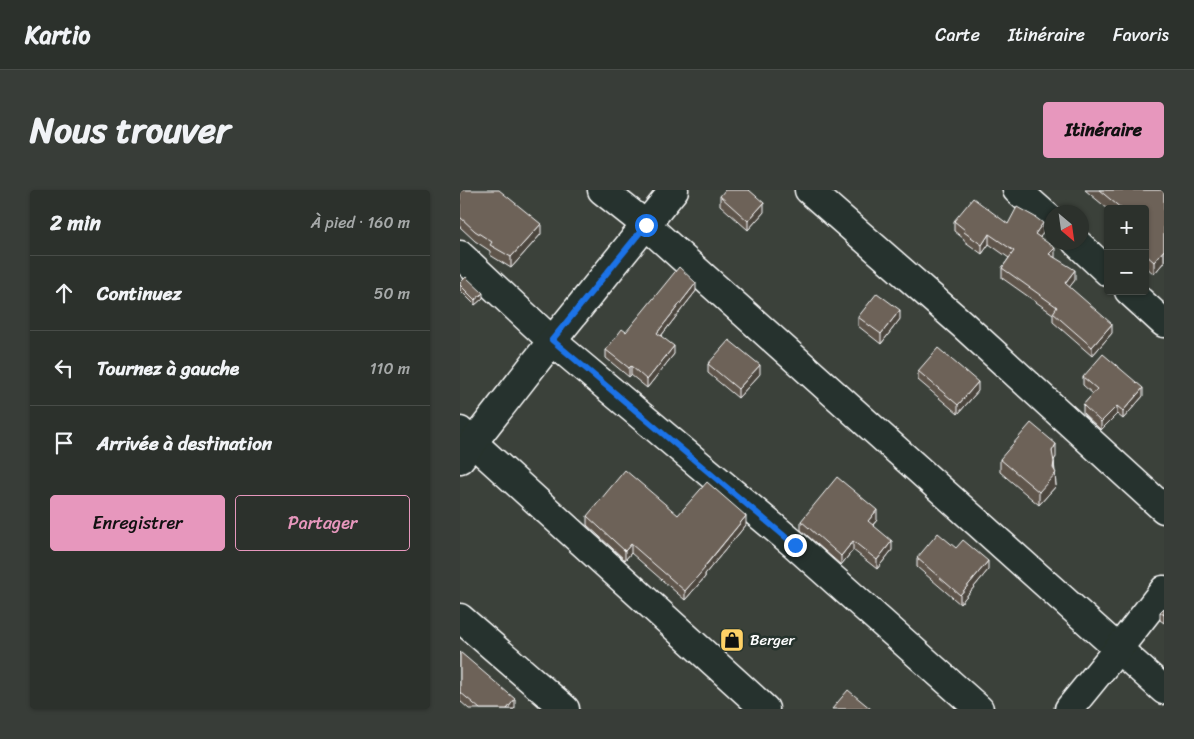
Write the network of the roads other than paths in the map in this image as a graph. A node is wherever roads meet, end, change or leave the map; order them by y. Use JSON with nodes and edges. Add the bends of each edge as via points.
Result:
{"nodes":[{"id":1,"x":602,"y":190,"type":"edge"},
{"id":2,"x":674,"y":190,"type":"edge"},
{"id":3,"x":809,"y":190,"type":"edge"},
{"id":4,"x":1017,"y":190,"type":"edge"},
{"id":5,"x":1044,"y":213,"type":"edge"},
{"id":6,"x":646,"y":225,"type":"junction"},
{"id":7,"x":1085,"y":250,"type":"edge"},
{"id":8,"x":460,"y":255,"type":"edge"},
{"id":9,"x":1104,"y":268,"type":"edge"},
{"id":10,"x":1133,"y":295,"type":"edge"},
{"id":11,"x":1164,"y":323,"type":"edge"},
{"id":12,"x":552,"y":340,"type":"junction"},
{"id":13,"x":464,"y":444,"type":"edge"},
{"id":14,"x":1164,"y":509,"type":"edge"},
{"id":15,"x":1164,"y":590,"type":"edge"},
{"id":16,"x":460,"y":618,"type":"edge"},
{"id":17,"x":1118,"y":649,"type":"junction"},
{"id":18,"x":1164,"y":690,"type":"edge"},
{"id":19,"x":565,"y":709,"type":"edge"},
{"id":20,"x":765,"y":709,"type":"edge"},
{"id":21,"x":980,"y":709,"type":"edge"},
{"id":22,"x":1069,"y":709,"type":"edge"}],
"edges":[{"from":1,"to":6,"type":"street"},
{"from":2,"to":6,"type":"street"},
{"from":3,"to":14,"type":"street","via":[[962,324]]},
{"from":4,"to":5,"type":"street"},
{"from":6,"to":12,"type":"street"},
{"from":6,"to":17,"type":"street"},
{"from":7,"to":9,"type":"street"},
{"from":8,"to":12,"type":"street"},
{"from":10,"to":11,"type":"street"},
{"from":12,"to":13,"type":"street"},
{"from":12,"to":21,"type":"street","via":[[795,545]]},
{"from":13,"to":20,"type":"street"},
{"from":15,"to":17,"type":"street"},
{"from":16,"to":19,"type":"street"},
{"from":17,"to":18,"type":"street"},
{"from":17,"to":22,"type":"street"}]}
